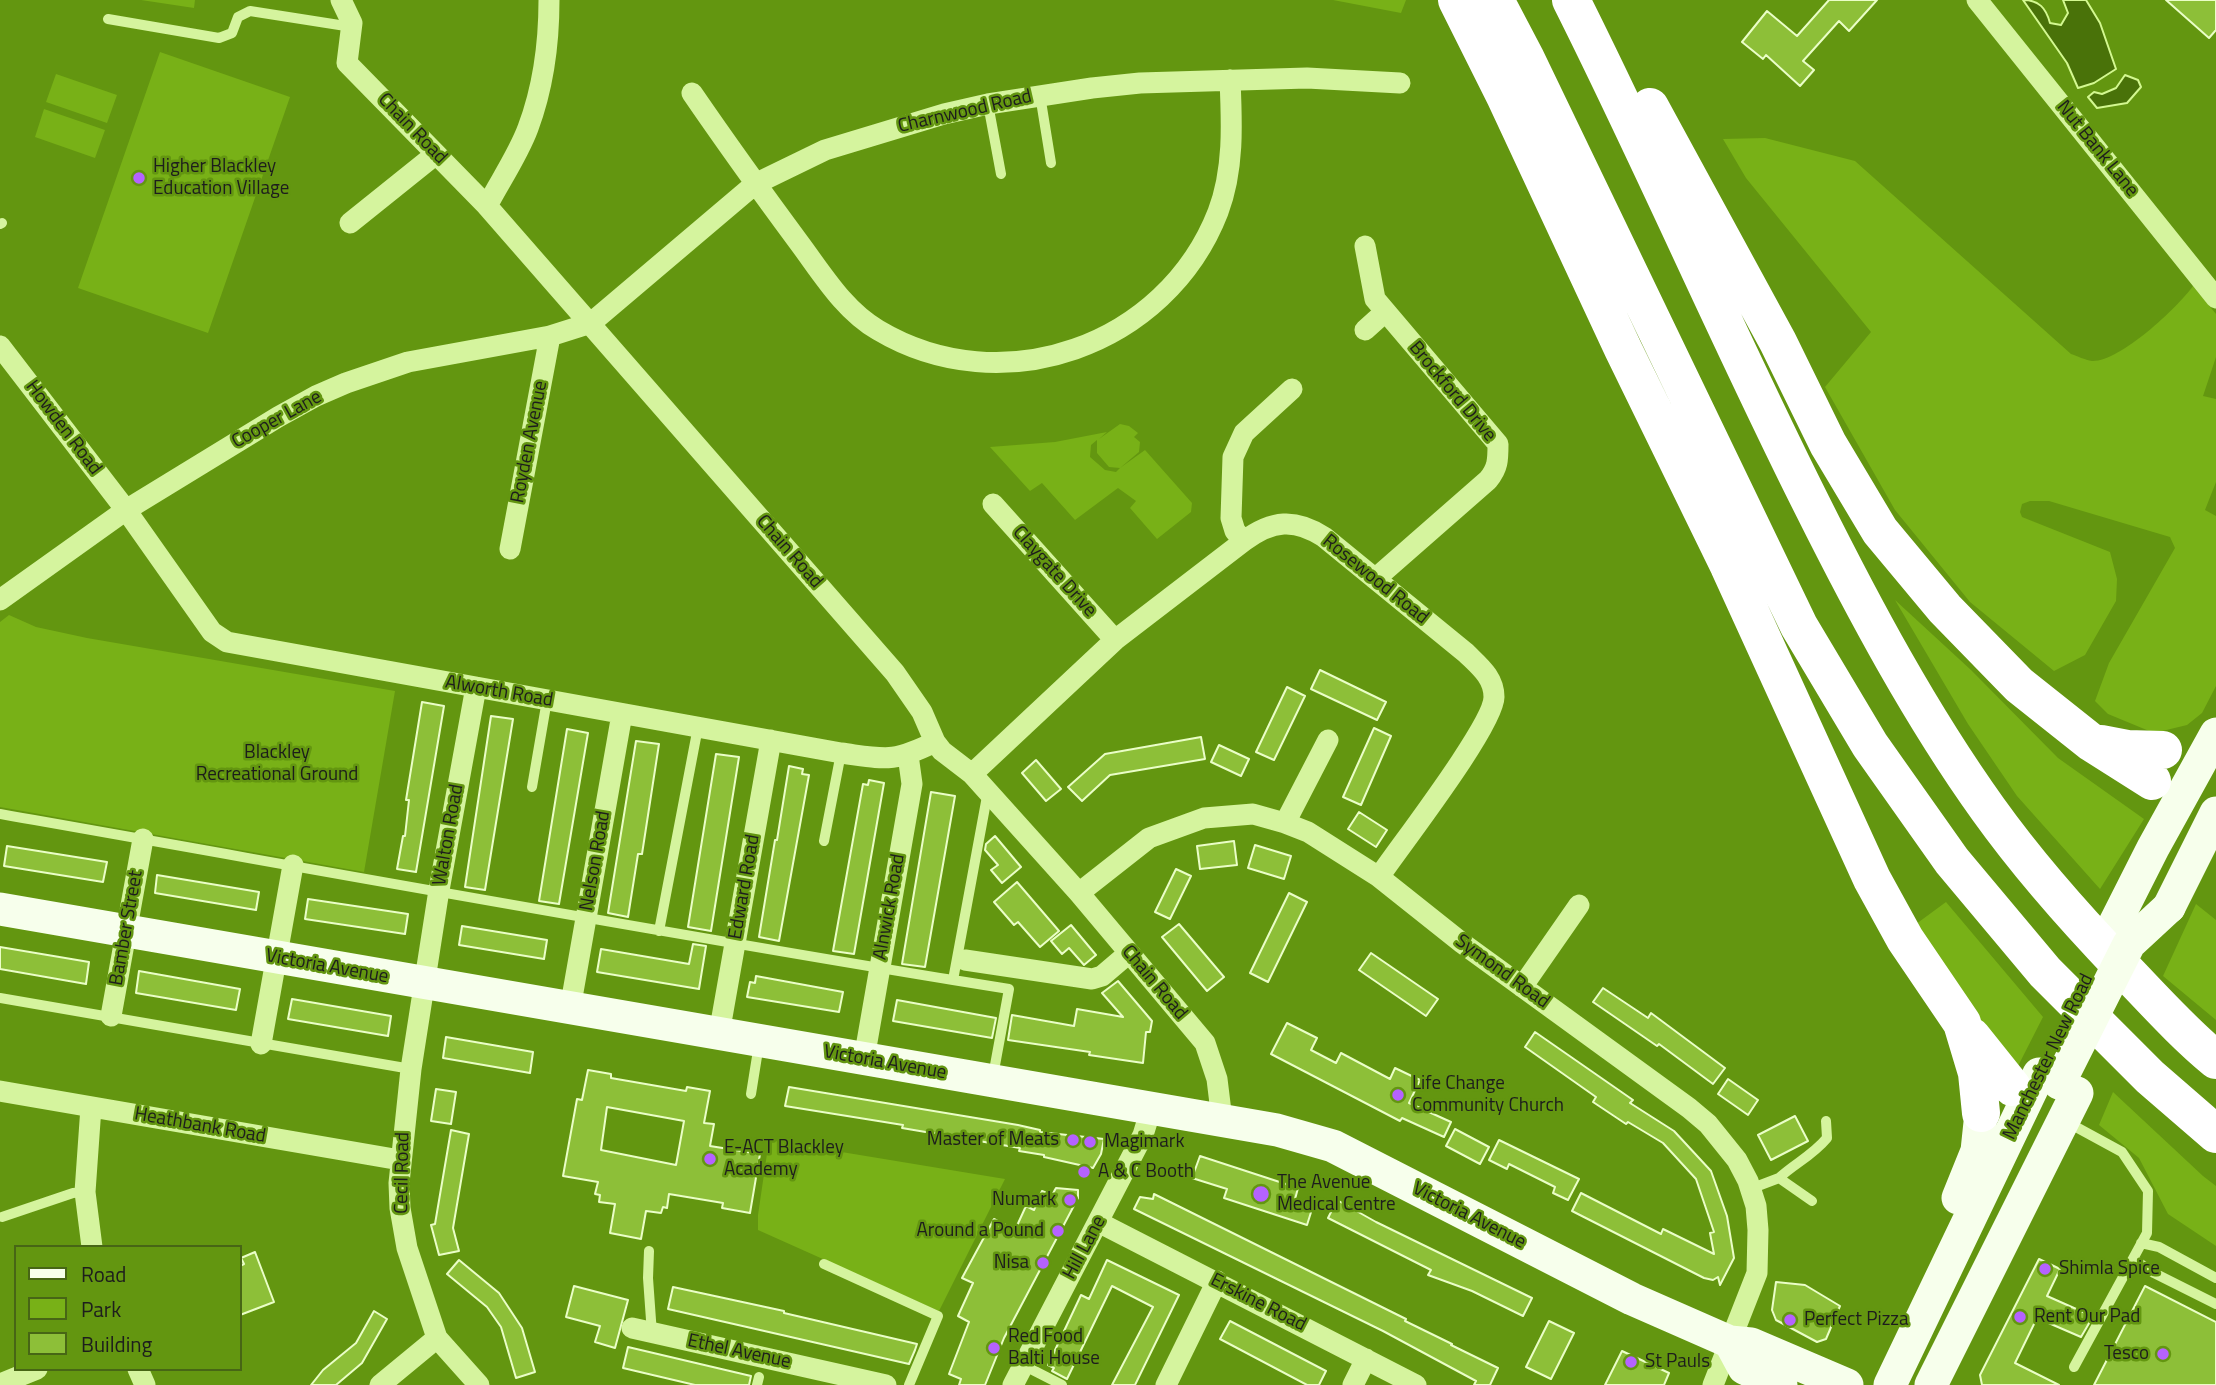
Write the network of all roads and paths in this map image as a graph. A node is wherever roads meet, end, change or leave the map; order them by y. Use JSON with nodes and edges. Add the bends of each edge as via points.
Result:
{"nodes":[{"id":1,"x":341,"y":0,"type":"edge"},
{"id":2,"x":549,"y":0,"type":"edge"},
{"id":3,"x":1457,"y":0,"type":"edge"},
{"id":4,"x":1478,"y":0,"type":"edge"},
{"id":5,"x":1495,"y":0,"type":"edge"},
{"id":6,"x":1571,"y":0,"type":"edge"},
{"id":7,"x":1580,"y":0,"type":"edge"},
{"id":8,"x":1977,"y":0,"type":"edge"},
{"id":9,"x":108,"y":19,"type":"dead end"},
{"id":10,"x":352,"y":27,"type":"junction"},
{"id":11,"x":1230,"y":80,"type":"junction"},
{"id":12,"x":1400,"y":82,"type":"dead end"},
{"id":13,"x":692,"y":93,"type":"dead end"},
{"id":14,"x":1040,"y":95,"type":"junction"},
{"id":15,"x":988,"y":104,"type":"junction"},
{"id":16,"x":436,"y":154,"type":"junction"},
{"id":17,"x":1051,"y":163,"type":"dead end"},
{"id":18,"x":1002,"y":174,"type":"dead end"},
{"id":19,"x":755,"y":184,"type":"junction"},
{"id":20,"x":487,"y":206,"type":"junction"},
{"id":21,"x":351,"y":223,"type":"dead end"},
{"id":22,"x":1365,"y":246,"type":"dead end"},
{"id":23,"x":2216,"y":298,"type":"edge"},
{"id":24,"x":1385,"y":312,"type":"junction"},
{"id":25,"x":591,"y":323,"type":"junction"},
{"id":26,"x":1365,"y":330,"type":"dead end"},
{"id":27,"x":550,"y":336,"type":"junction"},
{"id":28,"x":0,"y":346,"type":"edge"},
{"id":29,"x":1289,"y":400,"type":"dead end"},
{"id":30,"x":1673,"y":447,"type":"junction"},
{"id":31,"x":993,"y":504,"type":"dead end"},
{"id":32,"x":125,"y":510,"type":"junction"},
{"id":33,"x":1244,"y":541,"type":"junction"},
{"id":34,"x":510,"y":549,"type":"dead end"},
{"id":35,"x":1375,"y":579,"type":"junction"},
{"id":36,"x":0,"y":600,"type":"edge"},
{"id":37,"x":1115,"y":640,"type":"junction"},
{"id":38,"x":476,"y":687,"type":"junction"},
{"id":39,"x":547,"y":700,"type":"junction"},
{"id":40,"x":622,"y":713,"type":"junction"},
{"id":41,"x":2216,"y":725,"type":"edge"},
{"id":42,"x":698,"y":727,"type":"junction"},
{"id":43,"x":2216,"y":734,"type":"edge"},
{"id":44,"x":771,"y":740,"type":"junction"},
{"id":45,"x":1328,"y":740,"type":"dead end"},
{"id":46,"x":934,"y":742,"type":"junction"},
{"id":47,"x":841,"y":753,"type":"junction"},
{"id":48,"x":908,"y":755,"type":"junction"},
{"id":49,"x":972,"y":774,"type":"junction"},
{"id":50,"x":2166,"y":775,"type":"junction"},
{"id":51,"x":532,"y":787,"type":"dead end"},
{"id":52,"x":988,"y":791,"type":"junction"},
{"id":53,"x":2216,"y":811,"type":"edge"},
{"id":54,"x":0,"y":814,"type":"edge"},
{"id":55,"x":1285,"y":823,"type":"junction"},
{"id":56,"x":143,"y":839,"type":"junction"},
{"id":57,"x":824,"y":841,"type":"dead end"},
{"id":58,"x":293,"y":865,"type":"junction"},
{"id":59,"x":1379,"y":877,"type":"junction"},
{"id":60,"x":439,"y":890,"type":"junction"},
{"id":61,"x":1079,"y":893,"type":"junction"},
{"id":62,"x":1579,"y":905,"type":"dead end"},
{"id":63,"x":0,"y":909,"type":"edge"},
{"id":64,"x":586,"y":918,"type":"junction"},
{"id":65,"x":127,"y":931,"type":"junction"},
{"id":66,"x":659,"y":931,"type":"junction"},
{"id":67,"x":734,"y":945,"type":"junction"},
{"id":68,"x":1129,"y":953,"type":"junction"},
{"id":69,"x":275,"y":958,"type":"junction"},
{"id":70,"x":965,"y":960,"type":"dead end"},
{"id":71,"x":879,"y":968,"type":"junction"},
{"id":72,"x":953,"y":979,"type":"junction"},
{"id":73,"x":424,"y":984,"type":"junction"},
{"id":74,"x":1522,"y":987,"type":"junction"},
{"id":75,"x":0,"y":998,"type":"edge"},
{"id":76,"x":570,"y":1009,"type":"junction"},
{"id":77,"x":111,"y":1016,"type":"junction"},
{"id":78,"x":1962,"y":1023,"type":"junction"},
{"id":79,"x":719,"y":1034,"type":"junction"},
{"id":80,"x":760,"y":1041,"type":"junction"},
{"id":81,"x":261,"y":1044,"type":"junction"},
{"id":82,"x":864,"y":1059,"type":"junction"},
{"id":83,"x":2216,"y":1060,"type":"edge"},
{"id":84,"x":411,"y":1069,"type":"junction"},
{"id":85,"x":993,"y":1080,"type":"junction"},
{"id":86,"x":0,"y":1091,"type":"edge"},
{"id":87,"x":2047,"y":1092,"type":"junction"},
{"id":88,"x":751,"y":1094,"type":"dead end"},
{"id":89,"x":91,"y":1107,"type":"junction"},
{"id":90,"x":1152,"y":1109,"type":"junction"},
{"id":91,"x":1981,"y":1113,"type":"joint"},
{"id":92,"x":1222,"y":1120,"type":"junction"},
{"id":93,"x":1826,"y":1121,"type":"dead end"},
{"id":94,"x":2216,"y":1134,"type":"edge"},
{"id":95,"x":400,"y":1160,"type":"junction"},
{"id":96,"x":1779,"y":1178,"type":"junction"},
{"id":97,"x":1750,"y":1189,"type":"junction"},
{"id":98,"x":85,"y":1192,"type":"junction"},
{"id":99,"x":1812,"y":1201,"type":"dead end"},
{"id":100,"x":2,"y":1217,"type":"dead end"},
{"id":101,"x":1098,"y":1222,"type":"junction"},
{"id":102,"x":2141,"y":1244,"type":"junction"},
{"id":103,"x":92,"y":1245,"type":"edge"},
{"id":104,"x":649,"y":1251,"type":"dead end"},
{"id":105,"x":2133,"y":1259,"type":"junction"},
{"id":106,"x":824,"y":1264,"type":"dead end"},
{"id":107,"x":2216,"y":1278,"type":"edge"},
{"id":108,"x":1217,"y":1282,"type":"junction"},
{"id":109,"x":2216,"y":1304,"type":"edge"},
{"id":110,"x":1967,"y":1310,"type":"junction"},
{"id":111,"x":642,"y":1331,"type":"joint"},
{"id":112,"x":437,"y":1338,"type":"junction"},
{"id":113,"x":1730,"y":1342,"type":"junction"},
{"id":114,"x":1366,"y":1359,"type":"junction"},
{"id":115,"x":1023,"y":1365,"type":"junction"},
{"id":116,"x":2074,"y":1367,"type":"dead end"},
{"id":117,"x":32,"y":1371,"type":"edge"},
{"id":118,"x":1896,"y":1372,"type":"edge"},
{"id":119,"x":0,"y":1384,"type":"edge"},
{"id":120,"x":380,"y":1385,"type":"edge"},
{"id":121,"x":479,"y":1385,"type":"edge"},
{"id":122,"x":887,"y":1385,"type":"edge"},
{"id":123,"x":909,"y":1385,"type":"edge"},
{"id":124,"x":1013,"y":1385,"type":"edge"},
{"id":125,"x":1062,"y":1385,"type":"edge"},
{"id":126,"x":1166,"y":1385,"type":"edge"},
{"id":127,"x":1353,"y":1385,"type":"edge"},
{"id":128,"x":1416,"y":1385,"type":"edge"},
{"id":129,"x":1713,"y":1385,"type":"edge"},
{"id":130,"x":1781,"y":1385,"type":"edge"},
{"id":131,"x":1847,"y":1385,"type":"edge"},
{"id":132,"x":1931,"y":1385,"type":"edge"},
{"id":133,"x":1956,"y":1385,"type":"edge"}],
"edges":[{"from":1,"to":10,"type":"street"},
{"from":2,"to":20,"type":"street","via":[[543,74],[527,129]]},
{"from":3,"to":30,"type":"highway"},
{"from":4,"to":30,"type":"highway"},
{"from":5,"to":94,"type":"highway","via":[[1799,626],[1870,745],[1952,861],[2045,972],[2150,1077]]},
{"from":6,"to":83,"type":"highway","via":[[1776,433],[1844,570],[1927,718],[1989,811],[2080,923]]},
{"from":7,"to":50,"type":"highway","via":[[1654,114],[1828,444],[1881,531],[1945,609],[2019,685],[2092,743],[2127,749]]},
{"from":8,"to":23,"type":"street","name":"Nut Bank Lane"},
{"from":9,"to":10,"type":"lane","via":[[219,38],[232,33],[238,17],[250,11]]},
{"from":10,"to":16,"type":"street","name":"Chain Road","via":[[347,63]]},
{"from":11,"to":12,"type":"street","name":"Charnwood Road"},
{"from":11,"to":14,"type":"street","name":"Charnwood Road","via":[[1140,83]]},
{"from":11,"to":19,"type":"street","via":[[1229,166],[1218,211],[1188,265],[1135,319],[1102,339],[1042,359],[1003,363],[955,358],[877,330],[848,307]]},
{"from":13,"to":19,"type":"street"},
{"from":14,"to":15,"type":"street","name":"Charnwood Road"},
{"from":14,"to":17,"type":"lane"},
{"from":15,"to":18,"type":"lane"},
{"from":15,"to":19,"type":"street","name":"Charnwood Road","via":[[825,150]]},
{"from":16,"to":20,"type":"street","name":"Chain Road"},
{"from":16,"to":21,"type":"street"},
{"from":19,"to":25,"type":"street","name":"Charnwood Road"},
{"from":20,"to":25,"type":"street","name":"Chain Road"},
{"from":22,"to":24,"type":"street","name":"Brockford Drive","via":[[1375,299]]},
{"from":24,"to":26,"type":"street"},
{"from":24,"to":35,"type":"street","name":"Brockford Drive","via":[[1498,444],[1498,454],[1497,468],[1488,480]]},
{"from":25,"to":27,"type":"street","name":"Cooper Lane"},
{"from":25,"to":46,"type":"street","name":"Chain Road","via":[[895,673],[922,712]]},
{"from":27,"to":32,"type":"street","name":"Cooper Lane","via":[[408,362],[346,383],[278,417]]},
{"from":27,"to":34,"type":"street","name":"Royden Avenue"},
{"from":28,"to":32,"type":"street","name":"Howden Road"},
{"from":29,"to":33,"type":"street","via":[[1244,433],[1233,457],[1231,518]]},
{"from":30,"to":78,"type":"highway","via":[[1872,879],[1905,939]]},
{"from":31,"to":37,"type":"street","name":"Claygate Drive"},
{"from":32,"to":36,"type":"street","name":"Cooper Lane"},
{"from":32,"to":38,"type":"street","name":"Alworth Road","via":[[212,632],[227,642]]},
{"from":33,"to":35,"type":"street","name":"Rosewood Road","via":[[1274,525],[1300,526],[1324,537]]},
{"from":33,"to":37,"type":"street","name":"Rosewood Road"},
{"from":35,"to":59,"type":"street","name":"Rosewood Road","via":[[1485,672],[1494,698],[1483,729]]},
{"from":37,"to":49,"type":"street","name":"Rosewood Road"},
{"from":38,"to":39,"type":"street","name":"Alworth Road"},
{"from":38,"to":60,"type":"street","name":"Walton Road"},
{"from":39,"to":40,"type":"street","name":"Alworth Road"},
{"from":39,"to":51,"type":"lane"},
{"from":40,"to":42,"type":"street","name":"Alworth Road"},
{"from":40,"to":64,"type":"street","name":"Nelson Road"},
{"from":41,"to":50,"type":"main road","via":[[2189,743]]},
{"from":42,"to":44,"type":"street","name":"Alworth Road"},
{"from":42,"to":66,"type":"lane"},
{"from":43,"to":50,"type":"main road","name":"Manchester New Road"},
{"from":44,"to":47,"type":"street","name":"Alworth Road"},
{"from":44,"to":67,"type":"street","name":"Edward Road"},
{"from":45,"to":55,"type":"street"},
{"from":46,"to":48,"type":"street","name":"Alworth Road"},
{"from":46,"to":49,"type":"street","name":"Chain Road"},
{"from":47,"to":48,"type":"street","name":"Alworth Road","via":[[883,759]]},
{"from":47,"to":57,"type":"lane"},
{"from":48,"to":71,"type":"street","name":"Alnwick Road","via":[[912,784]]},
{"from":49,"to":52,"type":"street","name":"Chain Road"},
{"from":50,"to":53,"type":"main road"},
{"from":50,"to":87,"type":"main road","name":"Manchester New Road","via":[[2152,848]]},
{"from":52,"to":61,"type":"street","name":"Chain Road"},
{"from":52,"to":72,"type":"lane"},
{"from":53,"to":87,"type":"main road","bridge":true,"via":[[2169,907],[2129,944]]},
{"from":54,"to":56,"type":"lane"},
{"from":55,"to":59,"type":"street","name":"Symond Road","via":[[1308,832]]},
{"from":55,"to":61,"type":"street","name":"Symond Road","via":[[1253,814],[1204,818],[1149,838]]},
{"from":56,"to":58,"type":"lane"},
{"from":56,"to":65,"type":"street","name":"Bamber Street"},
{"from":58,"to":60,"type":"lane"},
{"from":58,"to":69,"type":"street"},
{"from":59,"to":74,"type":"street","name":"Symond Road"},
{"from":60,"to":64,"type":"lane"},
{"from":60,"to":73,"type":"street","name":"Walton Road"},
{"from":61,"to":68,"type":"street","name":"Chain Road"},
{"from":62,"to":74,"type":"street"},
{"from":63,"to":65,"type":"main road","name":"Victoria Avenue"},
{"from":64,"to":66,"type":"lane"},
{"from":64,"to":76,"type":"street","name":"Nelson Road"},
{"from":65,"to":69,"type":"main road","name":"Victoria Avenue"},
{"from":65,"to":77,"type":"street","name":"Bamber Street"},
{"from":66,"to":67,"type":"lane"},
{"from":67,"to":71,"type":"lane"},
{"from":67,"to":79,"type":"street","name":"Edward Road"},
{"from":68,"to":70,"type":"street","via":[[1102,976],[1084,979]]},
{"from":68,"to":92,"type":"street","name":"Chain Road","via":[[1205,1043],[1217,1079]]},
{"from":69,"to":73,"type":"main road","name":"Victoria Avenue"},
{"from":69,"to":81,"type":"street"},
{"from":71,"to":72,"type":"lane"},
{"from":71,"to":82,"type":"street","name":"Alnwick Road"},
{"from":72,"to":85,"type":"lane","via":[[1009,989]]},
{"from":73,"to":76,"type":"main road","name":"Victoria Avenue"},
{"from":73,"to":84,"type":"street","name":"Cecil Road"},
{"from":74,"to":97,"type":"street","name":"Symond Road","via":[[1708,1124],[1737,1160]]},
{"from":75,"to":77,"type":"lane"},
{"from":76,"to":79,"type":"main road","name":"Victoria Avenue"},
{"from":77,"to":81,"type":"lane"},
{"from":78,"to":87,"type":"highway"},
{"from":78,"to":91,"type":"highway","via":[[1977,1073]]},
{"from":79,"to":80,"type":"main road","name":"Victoria Avenue"},
{"from":80,"to":82,"type":"main road","name":"Victoria Avenue"},
{"from":80,"to":88,"type":"lane"},
{"from":81,"to":84,"type":"lane"},
{"from":82,"to":85,"type":"main road","name":"Victoria Avenue"},
{"from":84,"to":95,"type":"street","name":"Cecil Road"},
{"from":85,"to":90,"type":"main road","name":"Victoria Avenue"},
{"from":86,"to":89,"type":"street","name":"Heathbank Road"},
{"from":87,"to":102,"type":"lane","via":[[2122,1152],[2135,1168],[2148,1191],[2147,1233]]},
{"from":87,"to":110,"type":"main road","name":"Manchester New Road"},
{"from":87,"to":118,"type":"main road","name":"Manchester New Road","via":[[1945,1273]]},
{"from":89,"to":95,"type":"street","name":"Heathbank Road"},
{"from":89,"to":98,"type":"street"},
{"from":90,"to":92,"type":"main road","name":"Victoria Avenue"},
{"from":90,"to":101,"type":"street","name":"Hill Lane"},
{"from":91,"to":118,"type":"main road","via":[[1977,1151],[1924,1271]]},
{"from":92,"to":113,"type":"main road","name":"Victoria Avenue","via":[[1334,1146],[1632,1299]]},
{"from":93,"to":96,"type":"lane","via":[[1827,1138],[1814,1154]]},
{"from":95,"to":112,"type":"street","name":"Cecil Road","via":[[403,1229]]},
{"from":96,"to":97,"type":"lane"},
{"from":96,"to":99,"type":"lane"},
{"from":97,"to":113,"type":"street","name":"Symond Road","via":[[1759,1230],[1757,1273]]},
{"from":98,"to":100,"type":"lane"},
{"from":98,"to":103,"type":"street"},
{"from":101,"to":108,"type":"street","name":"Erskine Road"},
{"from":101,"to":115,"type":"street","name":"Hill Lane"},
{"from":102,"to":105,"type":"lane"},
{"from":102,"to":107,"type":"lane","via":[[2159,1247]]},
{"from":104,"to":111,"type":"lane"},
{"from":105,"to":109,"type":"lane"},
{"from":105,"to":116,"type":"lane"},
{"from":106,"to":123,"type":"lane","via":[[938,1316]]},
{"from":108,"to":114,"type":"street","name":"Erskine Road"},
{"from":108,"to":126,"type":"street"},
{"from":110,"to":132,"type":"main road","name":"Manchester New Road"},
{"from":110,"to":133,"type":"main road"},
{"from":111,"to":122,"type":"street","name":"Ethel Avenue"},
{"from":112,"to":120,"type":"street"},
{"from":112,"to":121,"type":"street","name":"Cecil Road"},
{"from":113,"to":129,"type":"street","name":"Symond Road"},
{"from":113,"to":130,"type":"main road","via":[[1744,1367]]},
{"from":113,"to":131,"type":"main road","name":"Victoria Avenue","via":[[1751,1344]]},
{"from":114,"to":127,"type":"street"},
{"from":114,"to":128,"type":"street","name":"Erskine Road"},
{"from":115,"to":124,"type":"street","name":"Hill Lane"},
{"from":115,"to":125,"type":"lane"},
{"from":117,"to":119,"type":"street"}]}
